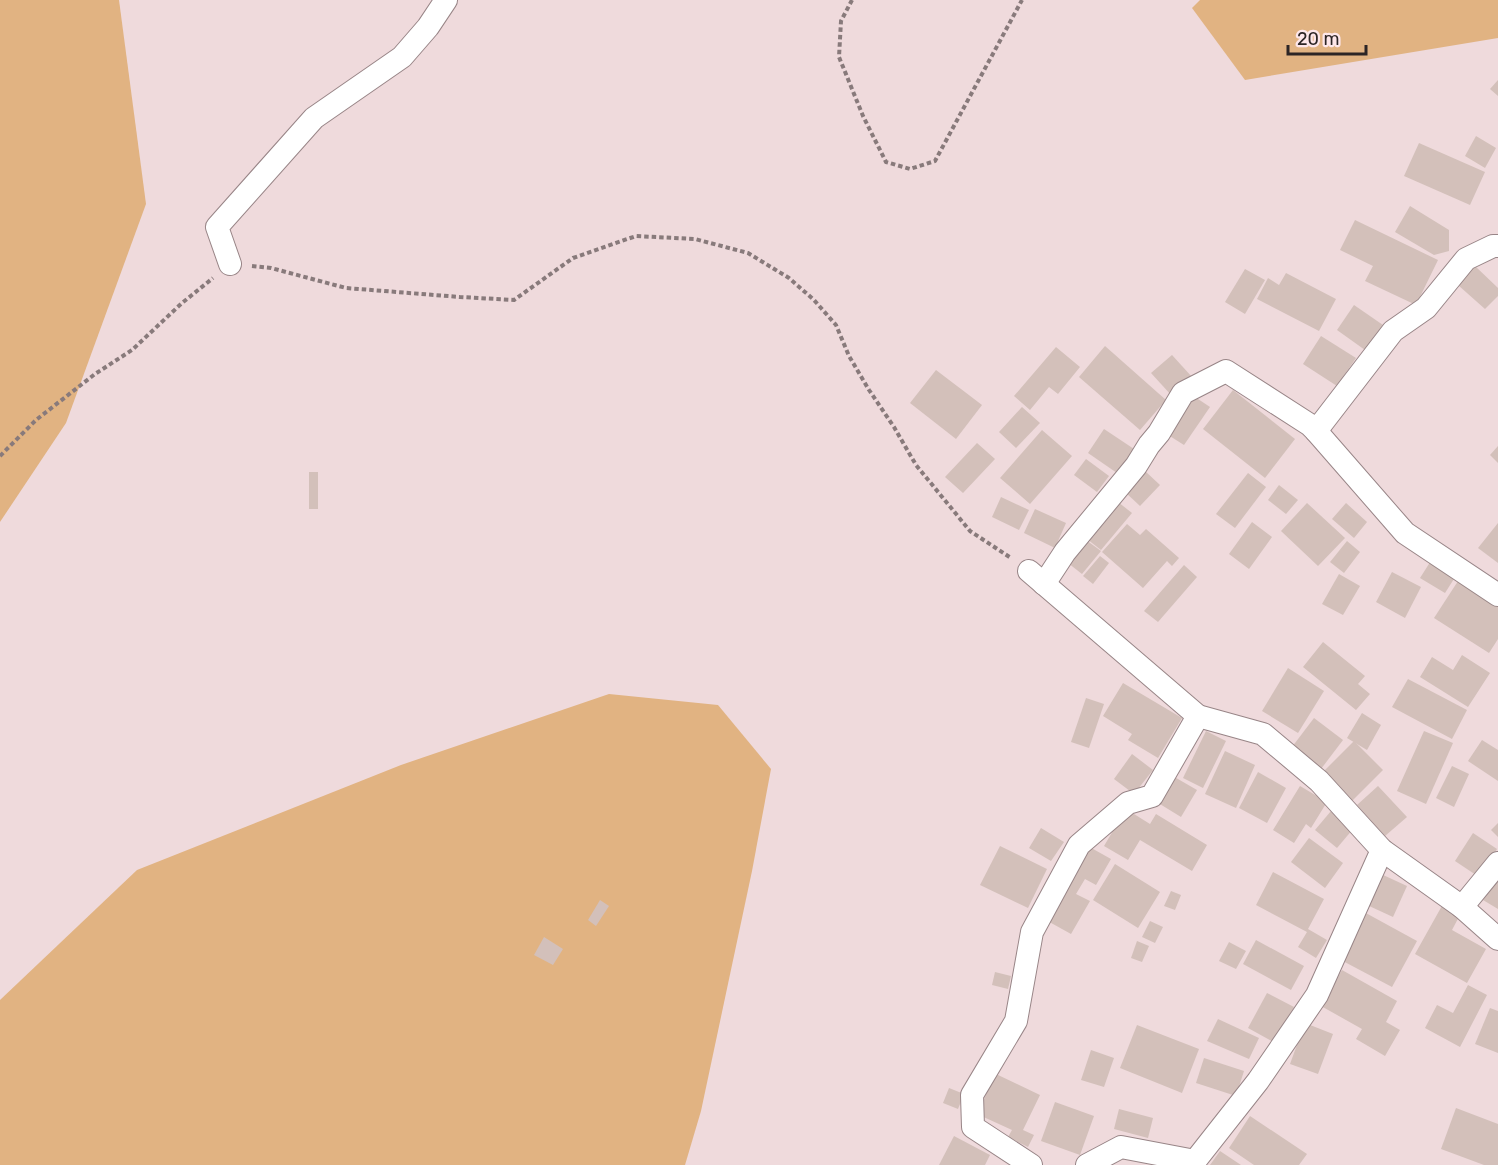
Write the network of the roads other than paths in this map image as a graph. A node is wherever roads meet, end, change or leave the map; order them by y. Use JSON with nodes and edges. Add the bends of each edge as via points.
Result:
{"nodes":[{"id":1,"x":446,"y":0,"type":"edge"},
{"id":2,"x":1498,"y":246,"type":"edge"},
{"id":3,"x":230,"y":264,"type":"road end"},
{"id":4,"x":1316,"y":431,"type":"junction"},
{"id":5,"x":1498,"y":594,"type":"edge"},
{"id":6,"x":1198,"y":716,"type":"junction"},
{"id":7,"x":1382,"y":850,"type":"junction"},
{"id":8,"x":1498,"y":863,"type":"edge"},
{"id":9,"x":1462,"y":907,"type":"junction"},
{"id":10,"x":1498,"y":939,"type":"edge"},
{"id":11,"x":1031,"y":1165,"type":"edge"},
{"id":12,"x":1088,"y":1165,"type":"edge"}],
"edges":[{"from":1,"to":3,"type":"street","via":[[402,57],[314,118],[217,227]]},
{"from":2,"to":4,"type":"street","via":[[1466,259],[1426,308],[1393,331]]},
{"from":4,"to":5,"type":"street","via":[[1405,532]]},
{"from":4,"to":6,"type":"street","via":[[1226,371],[1183,393],[1136,466],[1065,552],[1036,577]]},
{"from":6,"to":7,"type":"street","via":[[1263,734],[1319,781]]},
{"from":6,"to":11,"type":"street","via":[[1152,796],[1128,803],[1079,844],[1032,932],[1016,1021],[972,1095],[973,1127]]},
{"from":7,"to":9,"type":"street"},
{"from":7,"to":12,"type":"street","via":[[1317,995],[1258,1081],[1195,1161],[1121,1147]]},
{"from":8,"to":9,"type":"street"},
{"from":9,"to":10,"type":"street"}]}
